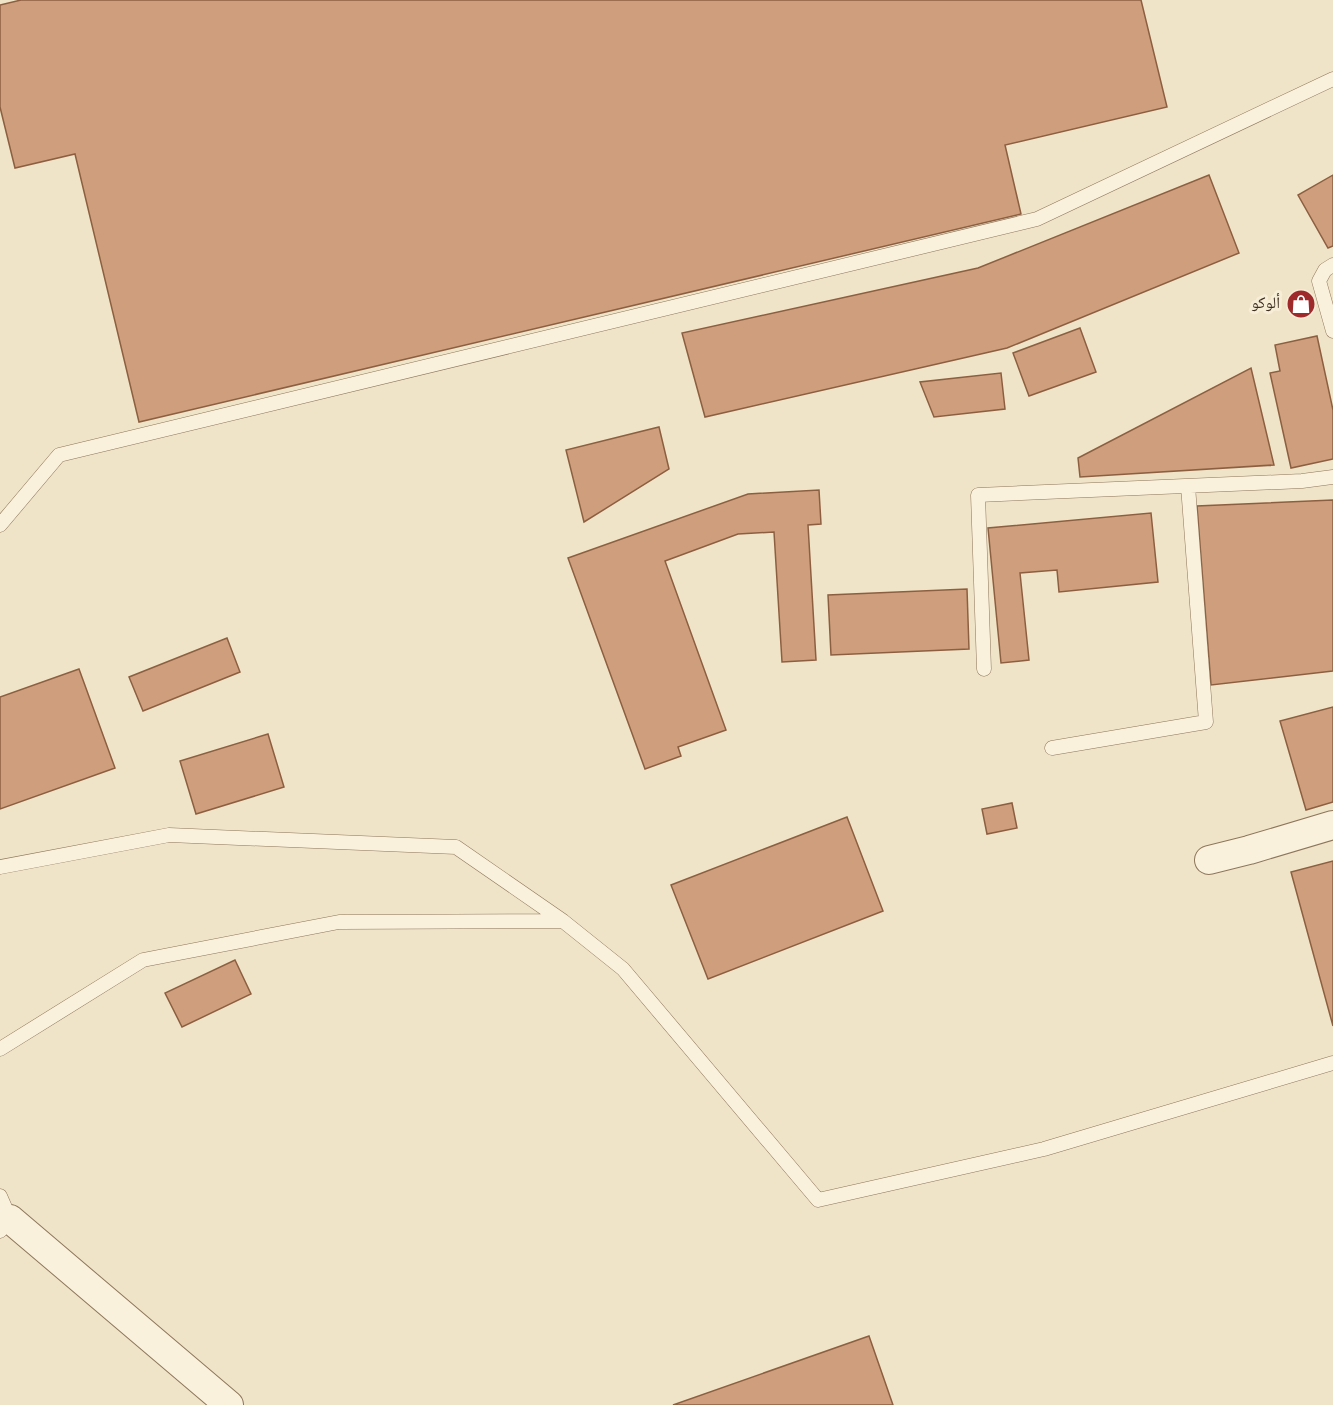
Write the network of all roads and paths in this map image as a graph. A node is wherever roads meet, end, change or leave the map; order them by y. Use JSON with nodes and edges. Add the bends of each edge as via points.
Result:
{"nodes":[{"id":1,"x":1333,"y":79,"type":"edge"},
{"id":2,"x":1333,"y":265,"type":"edge"},
{"id":3,"x":1333,"y":331,"type":"edge"},
{"id":4,"x":1333,"y":477,"type":"edge"},
{"id":5,"x":1188,"y":486,"type":"junction"},
{"id":6,"x":0,"y":525,"type":"edge"},
{"id":7,"x":984,"y":669,"type":"dead end"},
{"id":8,"x":1052,"y":748,"type":"dead end"},
{"id":9,"x":1333,"y":825,"type":"edge"},
{"id":10,"x":1209,"y":860,"type":"dead end"},
{"id":11,"x":0,"y":867,"type":"edge"},
{"id":12,"x":563,"y":921,"type":"junction"},
{"id":13,"x":0,"y":1049,"type":"edge"},
{"id":14,"x":1333,"y":1062,"type":"edge"},
{"id":15,"x":3,"y":1215,"type":"edge"},
{"id":16,"x":229,"y":1405,"type":"edge"}],
"edges":[{"from":1,"to":6,"type":"lane","via":[[1037,219],[59,455]]},
{"from":2,"to":3,"type":"lane","via":[[1318,281]]},
{"from":4,"to":5,"type":"lane"},
{"from":5,"to":7,"type":"lane","via":[[978,495]]},
{"from":5,"to":8,"type":"lane","via":[[1206,722]]},
{"from":9,"to":10,"type":"street"},
{"from":11,"to":12,"type":"lane","via":[[169,835],[456,847]]},
{"from":12,"to":13,"type":"lane","via":[[339,922],[143,960]]},
{"from":12,"to":14,"type":"lane","via":[[623,969],[818,1200],[1044,1149]]},
{"from":15,"to":16,"type":"street"}]}
